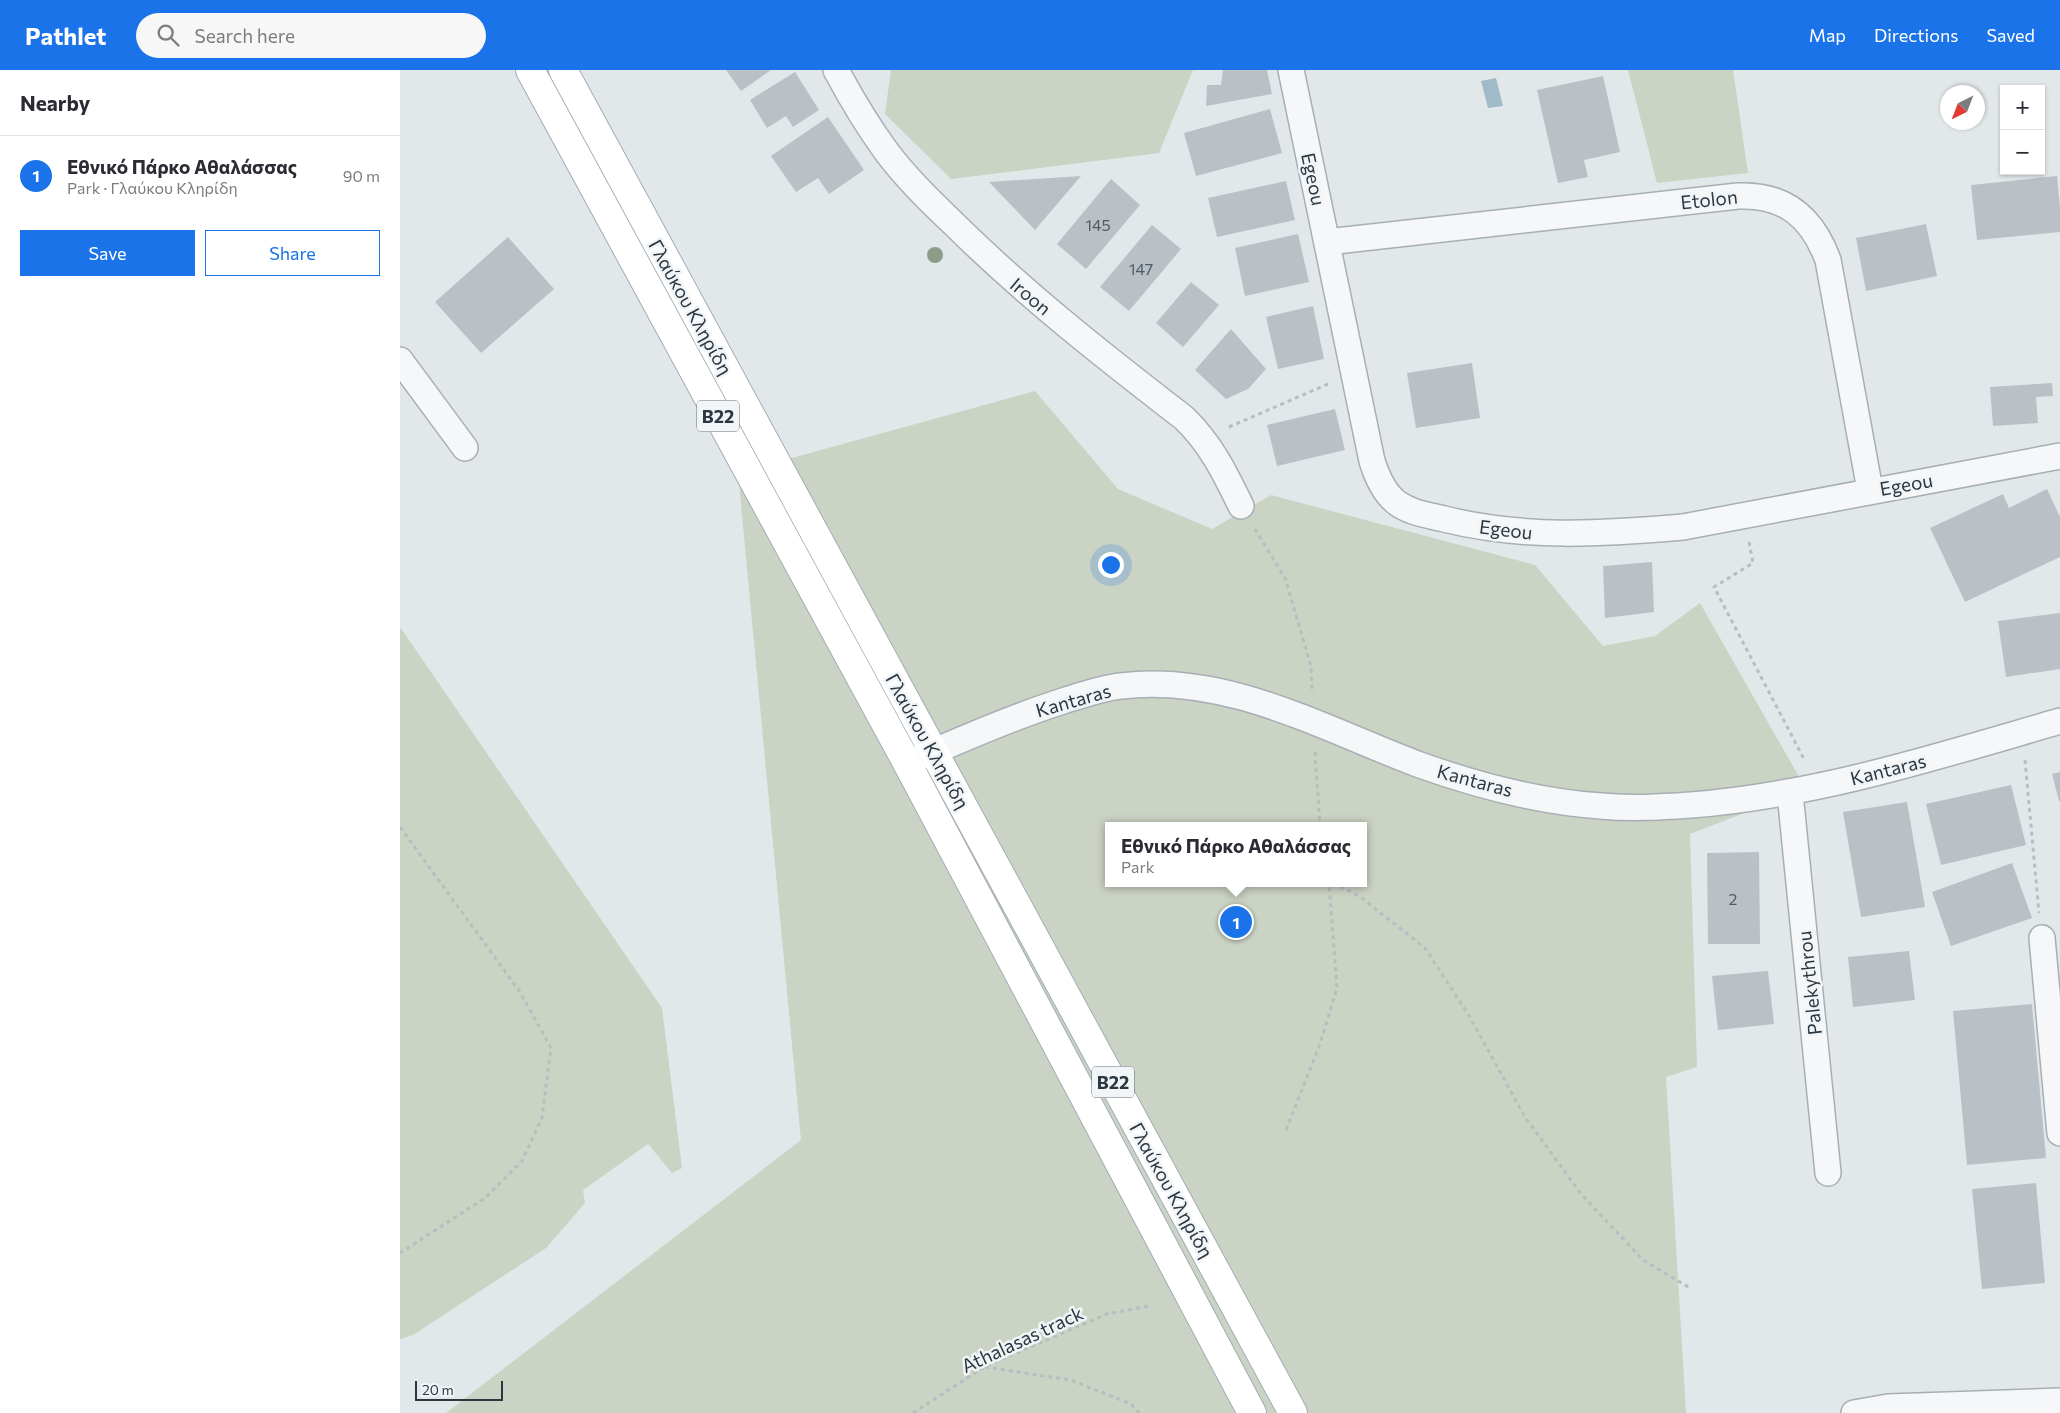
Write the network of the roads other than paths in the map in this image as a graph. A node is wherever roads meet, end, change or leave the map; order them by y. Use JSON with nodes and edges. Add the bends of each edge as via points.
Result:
{"nodes":[{"id":1,"x":530,"y":70,"type":"edge"},
{"id":2,"x":563,"y":70,"type":"edge"},
{"id":3,"x":836,"y":70,"type":"edge"},
{"id":4,"x":1291,"y":70,"type":"edge"},
{"id":5,"x":1327,"y":242,"type":"junction"},
{"id":6,"x":400,"y":360,"type":"edge"},
{"id":7,"x":465,"y":448,"type":"dead end"},
{"id":8,"x":2060,"y":456,"type":"edge"},
{"id":9,"x":1870,"y":490,"type":"junction"},
{"id":10,"x":1241,"y":506,"type":"road end"},
{"id":11,"x":2060,"y":721,"type":"edge"},
{"id":12,"x":933,"y":751,"type":"junction"},
{"id":13,"x":907,"y":763,"type":"junction"},
{"id":14,"x":1790,"y":793,"type":"junction"},
{"id":15,"x":2042,"y":938,"type":"road end"},
{"id":16,"x":2060,"y":1132,"type":"edge"},
{"id":17,"x":1828,"y":1173,"type":"dead end"},
{"id":18,"x":2060,"y":1401,"type":"edge"},
{"id":19,"x":1252,"y":1413,"type":"edge"},
{"id":20,"x":1293,"y":1413,"type":"edge"},
{"id":21,"x":1854,"y":1413,"type":"edge"}],
"edges":[{"from":1,"to":13,"type":"main road","name":"Γλαύκου Κληρίδη","number":"B22"},
{"from":2,"to":12,"type":"main road","name":"Γλαύκου Κληρίδη","number":"B22"},
{"from":3,"to":10,"type":"street","name":"Iroon","via":[[886,152],[913,183],[999,268],[1184,418],[1204,438],[1219,461]]},
{"from":4,"to":5,"type":"street","name":"Egeou"},
{"from":5,"to":9,"type":"street","name":"Egeou","via":[[1376,474],[1388,494],[1409,510],[1487,528],[1572,534],[1683,527]]},
{"from":5,"to":9,"type":"street","name":"Etolon","via":[[1738,196],[1754,195],[1781,202],[1812,228],[1822,242],[1828,260]]},
{"from":6,"to":7,"type":"street"},
{"from":8,"to":9,"type":"street","name":"Egeou"},
{"from":11,"to":14,"type":"street","name":"Kantaras","via":[[1924,760]]},
{"from":12,"to":13,"type":"street","name":"Kantaras"},
{"from":12,"to":14,"type":"street","name":"Kantaras","via":[[1035,710],[1099,690],[1122,686],[1180,685],[1249,697],[1422,766],[1569,803],[1635,808],[1723,802]]},
{"from":12,"to":20,"type":"main road","name":"Γλαύκου Κληρίδη","number":"B22"},
{"from":13,"to":19,"type":"main road","name":"Γλαύκου Κληρίδη","number":"B22"},
{"from":14,"to":17,"type":"street","name":"Palekythrou"},
{"from":15,"to":16,"type":"street"},
{"from":18,"to":21,"type":"street","via":[[1888,1407]]}]}
